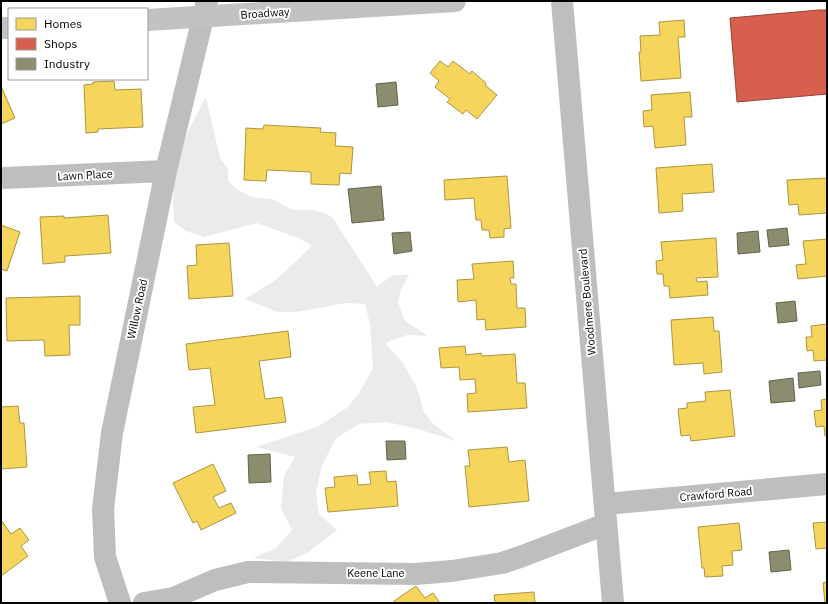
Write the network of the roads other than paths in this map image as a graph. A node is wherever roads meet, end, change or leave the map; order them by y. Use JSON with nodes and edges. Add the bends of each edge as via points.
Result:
{"nodes":[{"id":1,"x":455,"y":1,"type":"edge"},
{"id":2,"x":562,"y":1,"type":"edge"},
{"id":3,"x":205,"y":9,"type":"edge"},
{"id":4,"x":148,"y":20,"type":"edge"},
{"id":5,"x":166,"y":171,"type":"junction"},
{"id":6,"x":4,"y":178,"type":"dead end"},
{"id":7,"x":827,"y":484,"type":"edge"},
{"id":8,"x":605,"y":514,"type":"junction"},
{"id":9,"x":120,"y":603,"type":"edge"},
{"id":10,"x":144,"y":603,"type":"edge"},
{"id":11,"x":613,"y":603,"type":"edge"}],
"edges":[{"from":1,"to":3,"type":"main road","name":"Broadway"},
{"from":2,"to":8,"type":"street","name":"Woodmere Boulevard"},
{"from":3,"to":4,"type":"main road","name":"Broadway"},
{"from":3,"to":5,"type":"street","name":"Willow Road"},
{"from":5,"to":6,"type":"street","name":"Lawn Place"},
{"from":5,"to":9,"type":"street","name":"Willow Road","via":[[112,433],[103,509],[105,557]]},
{"from":7,"to":8,"type":"street","name":"Crawford Road"},
{"from":8,"to":10,"type":"street","name":"Keene Lane","via":[[520,557],[502,563],[415,574],[248,572],[215,580],[174,598]]},
{"from":8,"to":11,"type":"street","name":"Woodmere Boulevard"}]}
